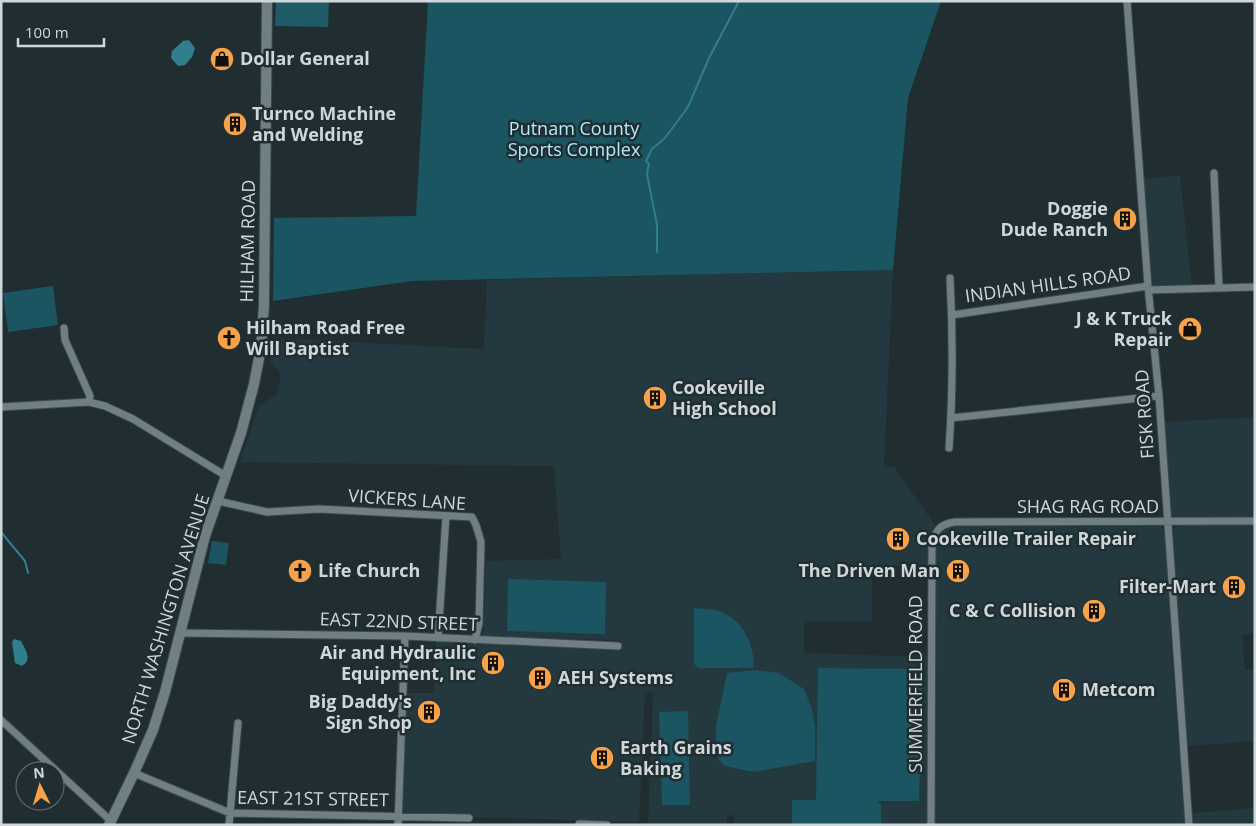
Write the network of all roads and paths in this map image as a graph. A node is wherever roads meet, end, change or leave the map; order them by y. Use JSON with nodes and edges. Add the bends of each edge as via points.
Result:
{"nodes":[{"id":1,"x":267,"y":1,"type":"edge"},
{"id":2,"x":1128,"y":1,"type":"edge"},
{"id":3,"x":1214,"y":173,"type":"dead end"},
{"id":4,"x":950,"y":278,"type":"dead end"},
{"id":5,"x":1255,"y":287,"type":"edge"},
{"id":6,"x":1149,"y":288,"type":"junction"},
{"id":7,"x":1219,"y":288,"type":"junction"},
{"id":8,"x":952,"y":315,"type":"junction"},
{"id":9,"x":64,"y":328,"type":"dead end"},
{"id":10,"x":1159,"y":396,"type":"junction"},
{"id":11,"x":89,"y":402,"type":"junction"},
{"id":12,"x":1,"y":407,"type":"edge"},
{"id":13,"x":951,"y":418,"type":"junction"},
{"id":14,"x":949,"y":448,"type":"dead end"},
{"id":15,"x":226,"y":476,"type":"junction"},
{"id":16,"x":218,"y":501,"type":"junction"},
{"id":17,"x":446,"y":516,"type":"junction"},
{"id":18,"x":1255,"y":522,"type":"edge"},
{"id":19,"x":1167,"y":523,"type":"junction"},
{"id":20,"x":932,"y":543,"type":"joint"},
{"id":21,"x":180,"y":633,"type":"junction"},
{"id":22,"x":405,"y":636,"type":"junction"},
{"id":23,"x":438,"y":638,"type":"junction"},
{"id":24,"x":476,"y":640,"type":"junction"},
{"id":25,"x":618,"y":646,"type":"dead end"},
{"id":26,"x":1,"y":720,"type":"edge"},
{"id":27,"x":238,"y":723,"type":"dead end"},
{"id":28,"x":134,"y":773,"type":"junction"},
{"id":29,"x":230,"y":813,"type":"junction"},
{"id":30,"x":398,"y":816,"type":"junction"},
{"id":31,"x":469,"y":818,"type":"dead end"},
{"id":32,"x":110,"y":823,"type":"edge"},
{"id":33,"x":579,"y":824,"type":"edge"},
{"id":34,"x":229,"y":825,"type":"edge"},
{"id":35,"x":398,"y":825,"type":"edge"},
{"id":36,"x":607,"y":825,"type":"edge"},
{"id":37,"x":932,"y":825,"type":"edge"},
{"id":38,"x":1189,"y":825,"type":"edge"}],
"edges":[{"from":1,"to":15,"type":"main road","name":"HILHAM ROAD","via":[[261,348],[242,433]]},
{"from":2,"to":6,"type":"street","name":"FISK ROAD"},
{"from":3,"to":7,"type":"street"},
{"from":4,"to":8,"type":"street","name":"INDIAN HILLS ROAD"},
{"from":5,"to":7,"type":"street","name":"INDIAN HILLS ROAD"},
{"from":6,"to":7,"type":"street","name":"INDIAN HILLS ROAD"},
{"from":6,"to":8,"type":"street","name":"INDIAN HILLS ROAD"},
{"from":6,"to":10,"type":"street","name":"FISK ROAD"},
{"from":8,"to":13,"type":"street","name":"INDIAN HILLS ROAD"},
{"from":9,"to":11,"type":"street","via":[[65,340],[90,396]]},
{"from":10,"to":13,"type":"street"},
{"from":10,"to":19,"type":"street","name":"FISK ROAD"},
{"from":11,"to":12,"type":"street"},
{"from":11,"to":15,"type":"street","via":[[134,419]]},
{"from":13,"to":14,"type":"street","name":"INDIAN HILLS ROAD"},
{"from":15,"to":16,"type":"main road","name":"NORTH WASHINGTON AVENUE"},
{"from":16,"to":17,"type":"street","name":"VICKERS LANE","via":[[267,512],[319,509]]},
{"from":16,"to":21,"type":"main road","name":"NORTH WASHINGTON AVENUE","via":[[205,536]]},
{"from":17,"to":23,"type":"street"},
{"from":17,"to":24,"type":"street","name":"VICKERS LANE","via":[[472,517],[481,542]]},
{"from":18,"to":19,"type":"street","name":"SHAG RAG ROAD"},
{"from":19,"to":20,"type":"street","name":"SHAG RAG ROAD","via":[[955,522],[939,527]]},
{"from":19,"to":38,"type":"street","name":"FISK ROAD"},
{"from":20,"to":37,"type":"street","name":"SUMMERFIELD ROAD"},
{"from":21,"to":22,"type":"street","name":"EAST 22ND STREET"},
{"from":21,"to":28,"type":"main road","name":"NORTH WASHINGTON AVENUE","via":[[159,711]]},
{"from":22,"to":23,"type":"street","name":"EAST 22ND STREET"},
{"from":22,"to":30,"type":"street"},
{"from":23,"to":24,"type":"street","name":"EAST 22ND STREET"},
{"from":24,"to":25,"type":"street","name":"EAST 22ND STREET"},
{"from":26,"to":32,"type":"street"},
{"from":27,"to":29,"type":"street"},
{"from":28,"to":29,"type":"street","name":"EAST 21ST STREET"},
{"from":28,"to":32,"type":"main road","name":"NORTH WASHINGTON AVENUE"},
{"from":29,"to":30,"type":"street","name":"EAST 21ST STREET"},
{"from":29,"to":34,"type":"street"},
{"from":30,"to":31,"type":"street","name":"EAST 21ST STREET"},
{"from":30,"to":35,"type":"street"},
{"from":33,"to":36,"type":"street"}]}
